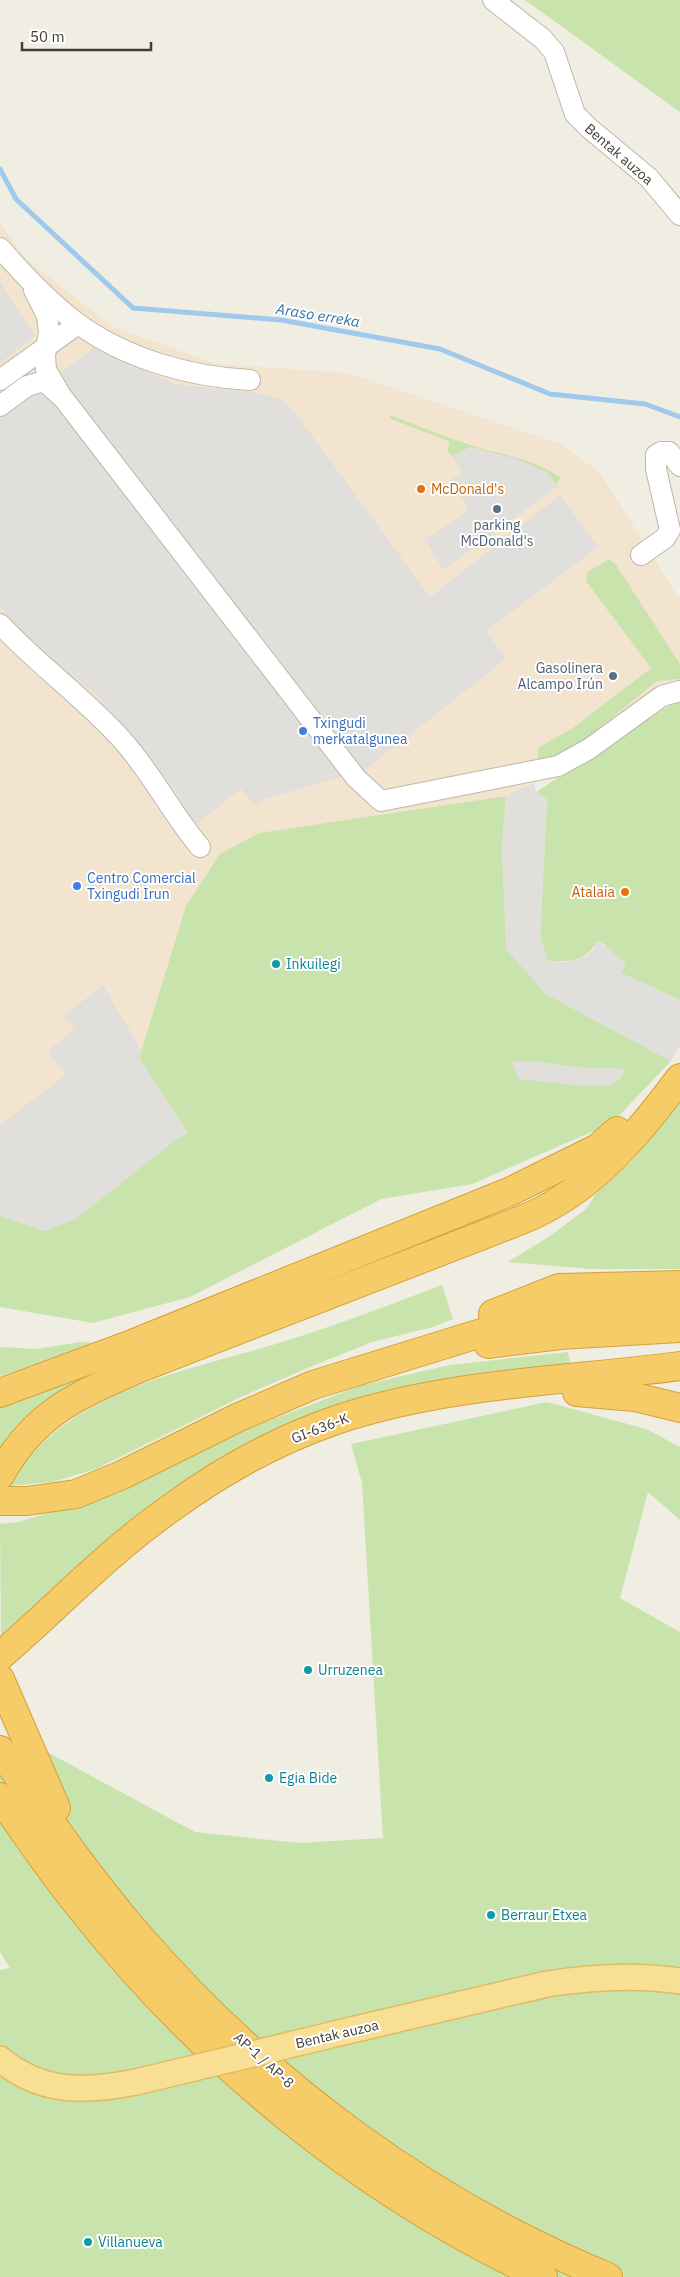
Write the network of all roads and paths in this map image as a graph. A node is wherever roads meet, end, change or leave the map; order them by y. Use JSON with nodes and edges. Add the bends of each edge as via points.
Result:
{"nodes":[{"id":1,"x":493,"y":0,"type":"edge"},
{"id":2,"x":680,"y":215,"type":"edge"},
{"id":3,"x":0,"y":248,"type":"edge"},
{"id":4,"x":30,"y":283,"type":"junction"},
{"id":5,"x":78,"y":324,"type":"junction"},
{"id":6,"x":48,"y":344,"type":"junction"},
{"id":7,"x":0,"y":380,"type":"edge"},
{"id":8,"x":250,"y":380,"type":"dead end"},
{"id":9,"x":63,"y":398,"type":"junction"},
{"id":10,"x":0,"y":406,"type":"edge"},
{"id":11,"x":680,"y":466,"type":"edge"},
{"id":12,"x":641,"y":555,"type":"dead end"},
{"id":13,"x":0,"y":624,"type":"edge"},
{"id":14,"x":680,"y":691,"type":"edge"},
{"id":15,"x":200,"y":847,"type":"dead end"},
{"id":16,"x":680,"y":1062,"type":"edge"},
{"id":17,"x":680,"y":1078,"type":"edge"},
{"id":18,"x":680,"y":1285,"type":"edge"},
{"id":19,"x":680,"y":1295,"type":"edge"},
{"id":20,"x":680,"y":1305,"type":"edge"},
{"id":21,"x":680,"y":1315,"type":"edge"},
{"id":22,"x":680,"y":1328,"type":"edge"},
{"id":23,"x":446,"y":1345,"type":"junction"},
{"id":24,"x":680,"y":1366,"type":"edge"},
{"id":25,"x":0,"y":1394,"type":"edge"},
{"id":26,"x":680,"y":1408,"type":"edge"},
{"id":27,"x":224,"y":1473,"type":"junction"},
{"id":28,"x":0,"y":1475,"type":"edge"},
{"id":29,"x":0,"y":1501,"type":"edge"},
{"id":30,"x":0,"y":1656,"type":"edge"},
{"id":31,"x":0,"y":1678,"type":"edge"},
{"id":32,"x":0,"y":1750,"type":"edge"},
{"id":33,"x":0,"y":1797,"type":"edge"},
{"id":34,"x":0,"y":1828,"type":"edge"},
{"id":35,"x":82,"y":1866,"type":"junction"},
{"id":36,"x":680,"y":1980,"type":"edge"},
{"id":37,"x":193,"y":2032,"type":"junction"},
{"id":38,"x":0,"y":2059,"type":"edge"},
{"id":39,"x":542,"y":2277,"type":"edge"},
{"id":40,"x":608,"y":2277,"type":"edge"}],
"edges":[{"from":1,"to":2,"type":"street","name":"Bentak auzoa","via":[[543,39],[554,52],[575,114],[649,178]]},
{"from":3,"to":4,"type":"street"},
{"from":4,"to":5,"type":"street"},
{"from":4,"to":6,"type":"street","via":[[47,316]]},
{"from":5,"to":6,"type":"street"},
{"from":5,"to":8,"type":"street","via":[[122,349],[159,363],[194,374]]},
{"from":6,"to":7,"type":"street"},
{"from":6,"to":9,"type":"street","via":[[46,370]]},
{"from":9,"to":10,"type":"street","via":[[44,381],[27,386]]},
{"from":9,"to":14,"type":"street","via":[[356,778],[381,801],[558,766],[589,749],[662,696]]},
{"from":11,"to":12,"type":"street","via":[[668,452],[656,455],[656,469],[670,530],[665,538]]},
{"from":13,"to":15,"type":"street","via":[[98,713],[149,772],[184,828]]},
{"from":16,"to":25,"type":"highway","via":[[636,1114],[598,1148],[556,1171],[459,1214]]},
{"from":17,"to":28,"type":"highway","via":[[634,1136],[575,1191],[553,1205],[80,1393],[32,1430]]},
{"from":18,"to":23,"type":"highway","via":[[559,1288],[500,1310]]},
{"from":19,"to":23,"type":"highway","via":[[560,1299],[499,1320]]},
{"from":20,"to":23,"type":"highway","via":[[560,1312]]},
{"from":21,"to":23,"type":"highway","via":[[542,1326]]},
{"from":22,"to":23,"type":"highway","via":[[560,1335],[469,1346]]},
{"from":23,"to":29,"type":"highway","via":[[314,1385],[237,1418],[99,1485],[52,1499]]},
{"from":24,"to":27,"type":"highway","name":"GI-636-K","via":[[450,1392],[384,1406],[335,1420]]},
{"from":26,"to":27,"type":"highway","via":[[635,1396],[571,1392],[458,1405],[348,1431]]},
{"from":27,"to":30,"type":"highway","name":"GI-636-K","via":[[170,1508],[118,1549]]},
{"from":31,"to":35,"type":"highway"},
{"from":32,"to":35,"type":"highway","name":"AP-1 / AP-8"},
{"from":33,"to":37,"type":"highway","name":"AP-1 / AP-8","via":[[80,1908]]},
{"from":34,"to":37,"type":"highway","via":[[64,1915],[125,1982]]},
{"from":35,"to":40,"type":"highway","name":"AP-1 / AP-8","via":[[174,1975],[256,2055],[328,2114],[389,2158],[472,2210]]},
{"from":36,"to":38,"type":"main road","name":"Bentak auzoa","bridge":true,"via":[[642,1977],[578,1979],[547,1984],[136,2082],[86,2090],[34,2080]]},
{"from":37,"to":39,"type":"highway","name":"AP-1 / AP-8","via":[[281,2111],[375,2181],[476,2243]]}]}
